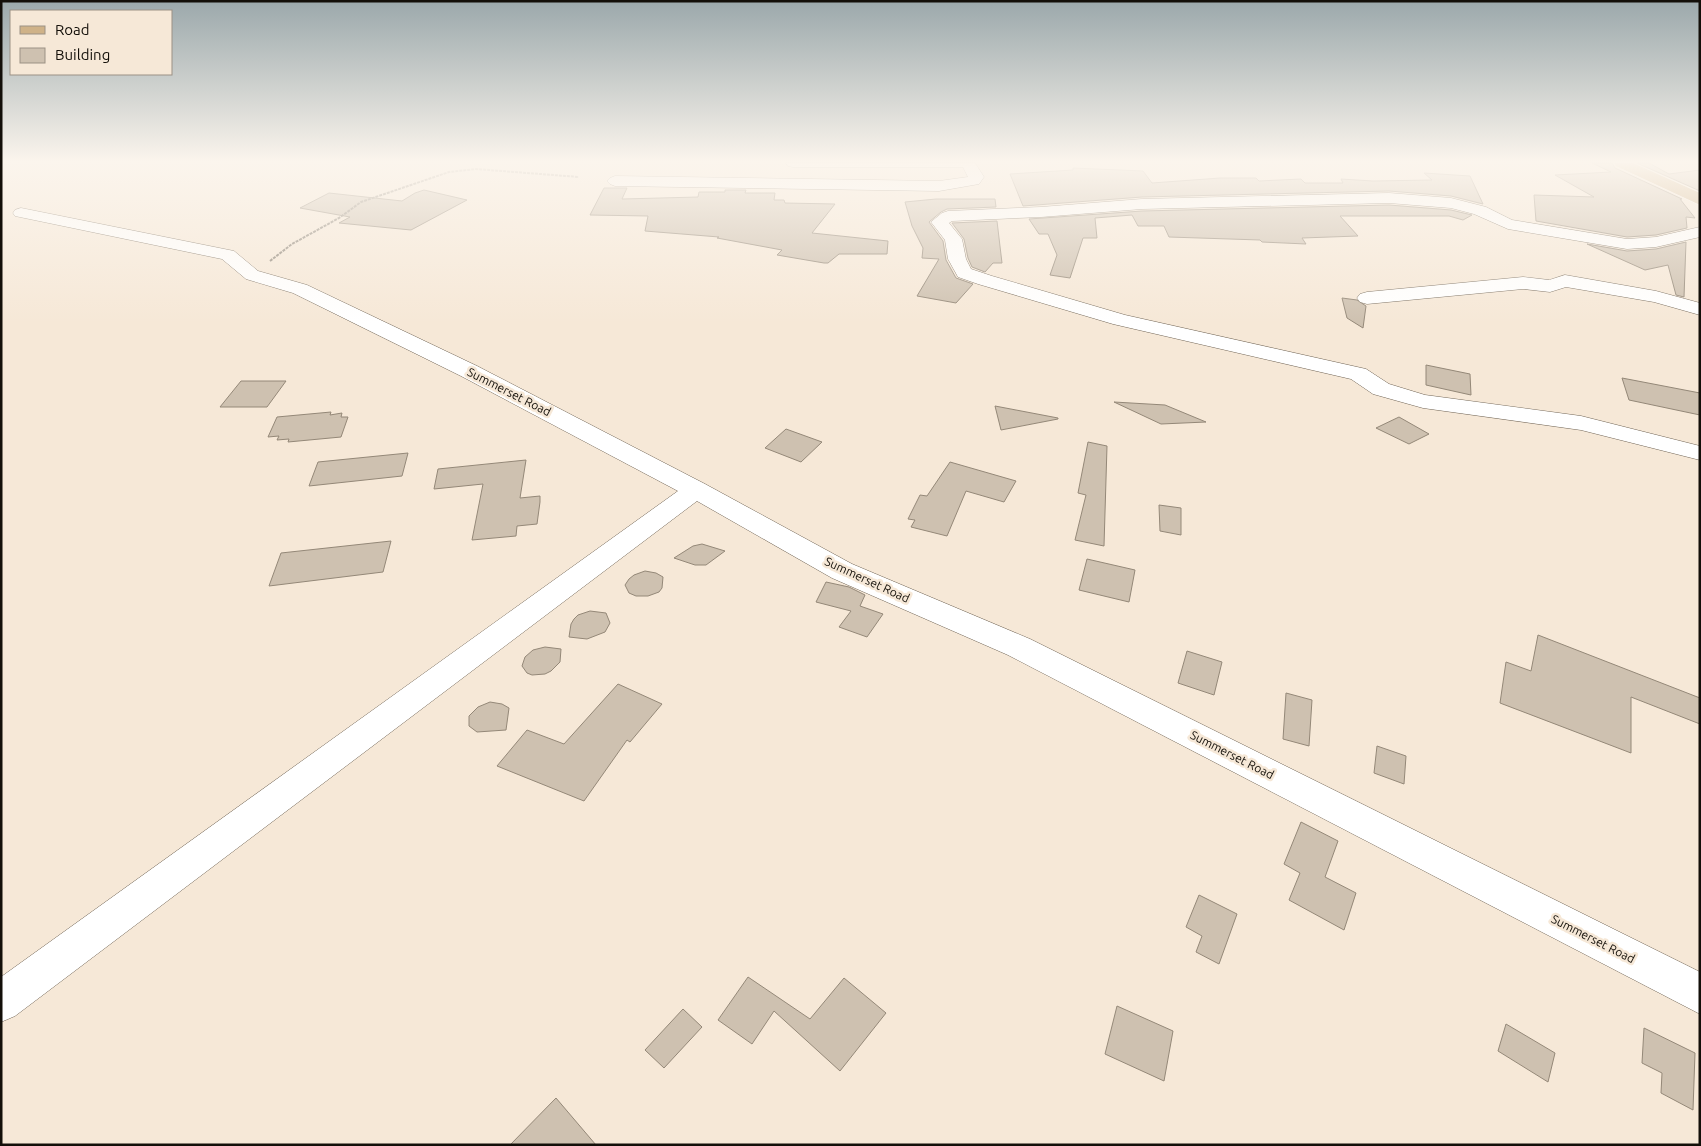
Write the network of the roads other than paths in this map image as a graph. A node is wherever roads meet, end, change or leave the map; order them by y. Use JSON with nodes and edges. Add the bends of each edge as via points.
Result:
{"nodes":[{"id":1,"x":38,"y":216,"type":"edge"},
{"id":2,"x":947,"y":216,"type":"edge"},
{"id":3,"x":1493,"y":216,"type":"edge"},
{"id":4,"x":1700,"y":232,"type":"edge"},
{"id":5,"x":1367,"y":298,"type":"dead end"},
{"id":6,"x":1700,"y":308,"type":"edge"},
{"id":7,"x":1700,"y":454,"type":"edge"},
{"id":8,"x":696,"y":490,"type":"junction"},
{"id":9,"x":1700,"y":994,"type":"edge"},
{"id":10,"x":1,"y":1002,"type":"edge"}],
"edges":[{"from":1,"to":8,"type":"street","name":"Summerset Road","via":[[228,255],[252,275],[300,289],[469,371]]},
{"from":2,"to":7,"type":"street","via":[[939,222],[953,240],[964,273],[994,283],[1120,320],[1358,374],[1381,389],[1423,400],[1581,424]]},
{"from":3,"to":4,"type":"street","via":[[1508,224],[1627,244],[1656,242]]},
{"from":5,"to":6,"type":"street","via":[[1523,284],[1550,286],[1565,281]]},
{"from":8,"to":9,"type":"street","name":"Summerset Road","via":[[842,571],[1019,647]]},
{"from":8,"to":10,"type":"street"}]}
